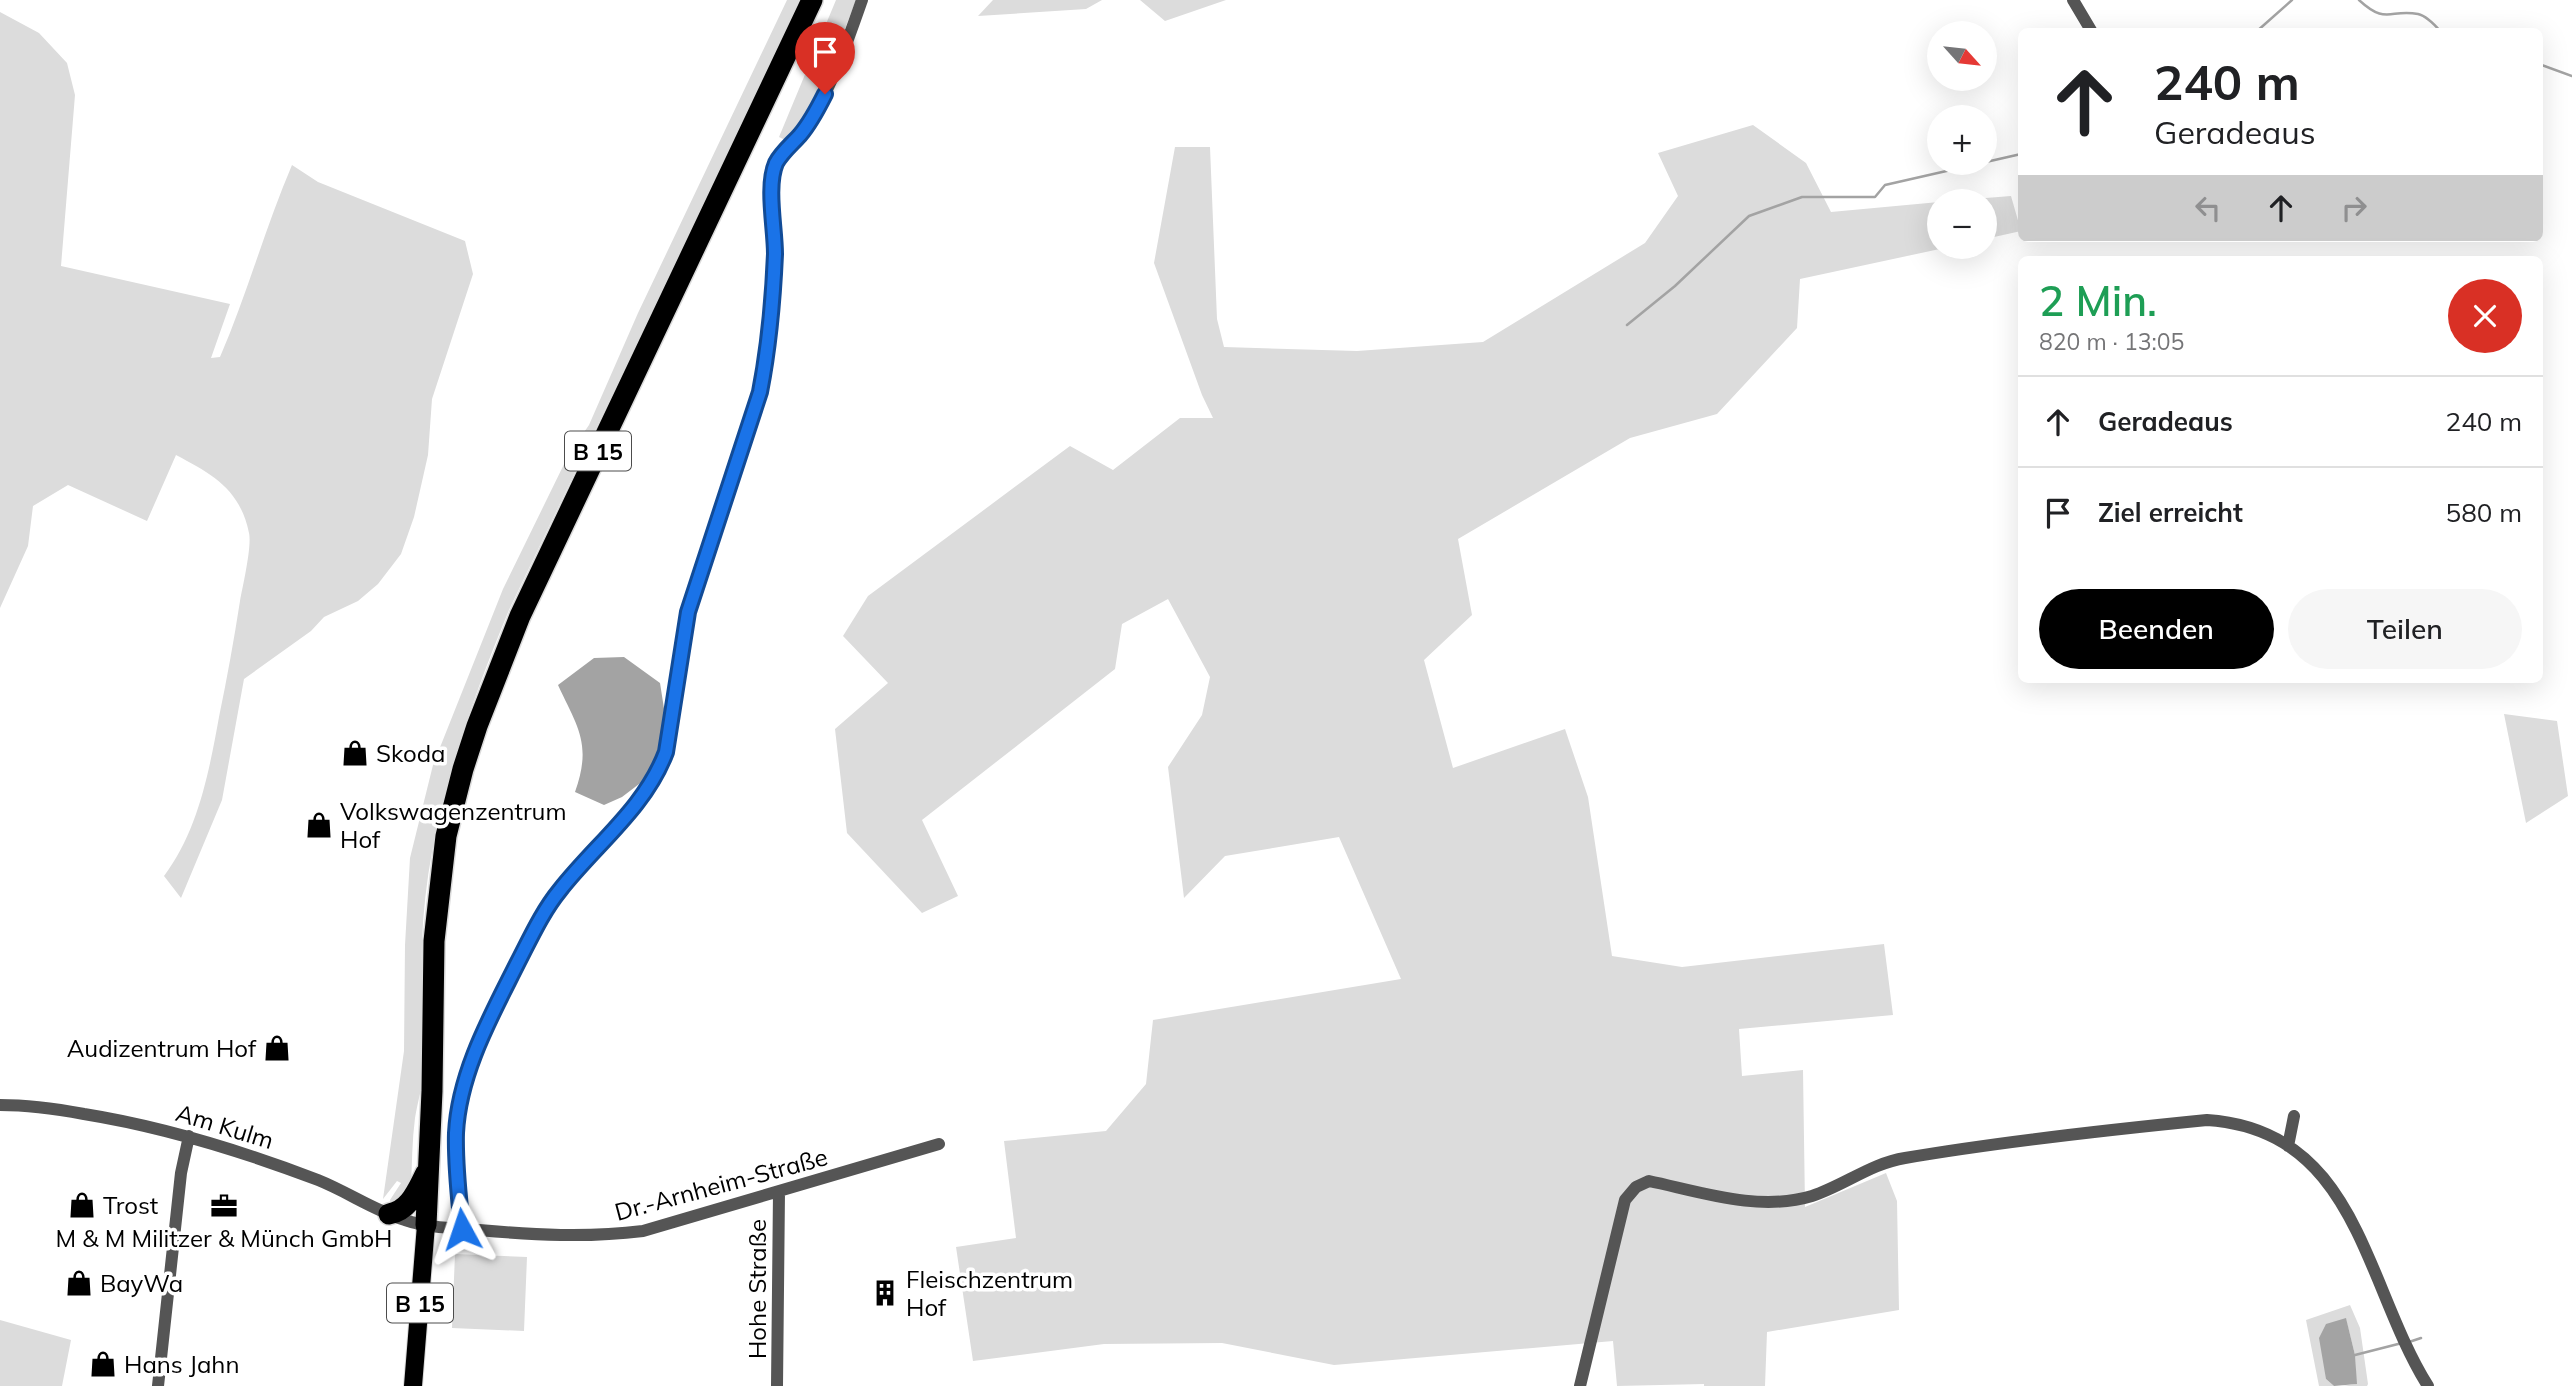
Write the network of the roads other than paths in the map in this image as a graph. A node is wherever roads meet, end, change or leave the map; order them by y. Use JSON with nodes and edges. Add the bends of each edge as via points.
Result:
{"nodes":[{"id":1,"x":812,"y":0,"type":"edge"},
{"id":2,"x":862,"y":0,"type":"edge"},
{"id":3,"x":2073,"y":0,"type":"edge"},
{"id":4,"x":2090,"y":28,"type":"edge"},
{"id":5,"x":0,"y":1105,"type":"edge"},
{"id":6,"x":2294,"y":1115,"type":"dead end"},
{"id":7,"x":189,"y":1136,"type":"junction"},
{"id":8,"x":939,"y":1144,"type":"dead end"},
{"id":9,"x":2288,"y":1146,"type":"junction"},
{"id":10,"x":430,"y":1165,"type":"junction"},
{"id":11,"x":779,"y":1192,"type":"junction"},
{"id":12,"x":389,"y":1214,"type":"junction"},
{"id":13,"x":426,"y":1225,"type":"junction"},
{"id":14,"x":462,"y":1229,"type":"junction"},
{"id":15,"x":158,"y":1386,"type":"edge"},
{"id":16,"x":413,"y":1386,"type":"edge"},
{"id":17,"x":778,"y":1386,"type":"edge"},
{"id":18,"x":1580,"y":1386,"type":"edge"},
{"id":19,"x":2428,"y":1386,"type":"edge"}],
"edges":[{"from":1,"to":10,"type":"highway","number":"B 15","via":[[520,616],[473,737],[446,836],[437,907]]},
{"from":2,"to":14,"type":"street","via":[[825,94],[811,120],[776,163],[772,177],[775,250],[767,357],[760,392],[688,612],[666,752],[646,793],[558,892],[532,934],[470,1068],[456,1132]]},
{"from":3,"to":4,"type":"street"},
{"from":5,"to":7,"type":"street","name":"Am Kulm","via":[[70,1111]]},
{"from":6,"to":9,"type":"street"},
{"from":7,"to":12,"type":"street","name":"Am Kulm","via":[[276,1164]]},
{"from":7,"to":15,"type":"street"},
{"from":8,"to":11,"type":"street","name":"Dr.-Arnheim-Straße"},
{"from":9,"to":18,"type":"street","via":[[2251,1128],[2207,1120],[1900,1158],[1794,1200],[1741,1201],[1649,1181],[1625,1200]]},
{"from":9,"to":19,"type":"street","via":[[2319,1171],[2354,1221],[2405,1345]]},
{"from":10,"to":12,"type":"highway","via":[[409,1203]]},
{"from":10,"to":13,"type":"highway","number":"B 15"},
{"from":11,"to":14,"type":"street","name":"Dr.-Arnheim-Straße","via":[[642,1231],[601,1236]]},
{"from":11,"to":17,"type":"street","name":"Hohe Straße"},
{"from":12,"to":13,"type":"street","name":"Am Kulm"},
{"from":13,"to":14,"type":"street","name":"Dr.-Arnheim-Straße"},
{"from":13,"to":16,"type":"main road","number":"B 15"}]}
